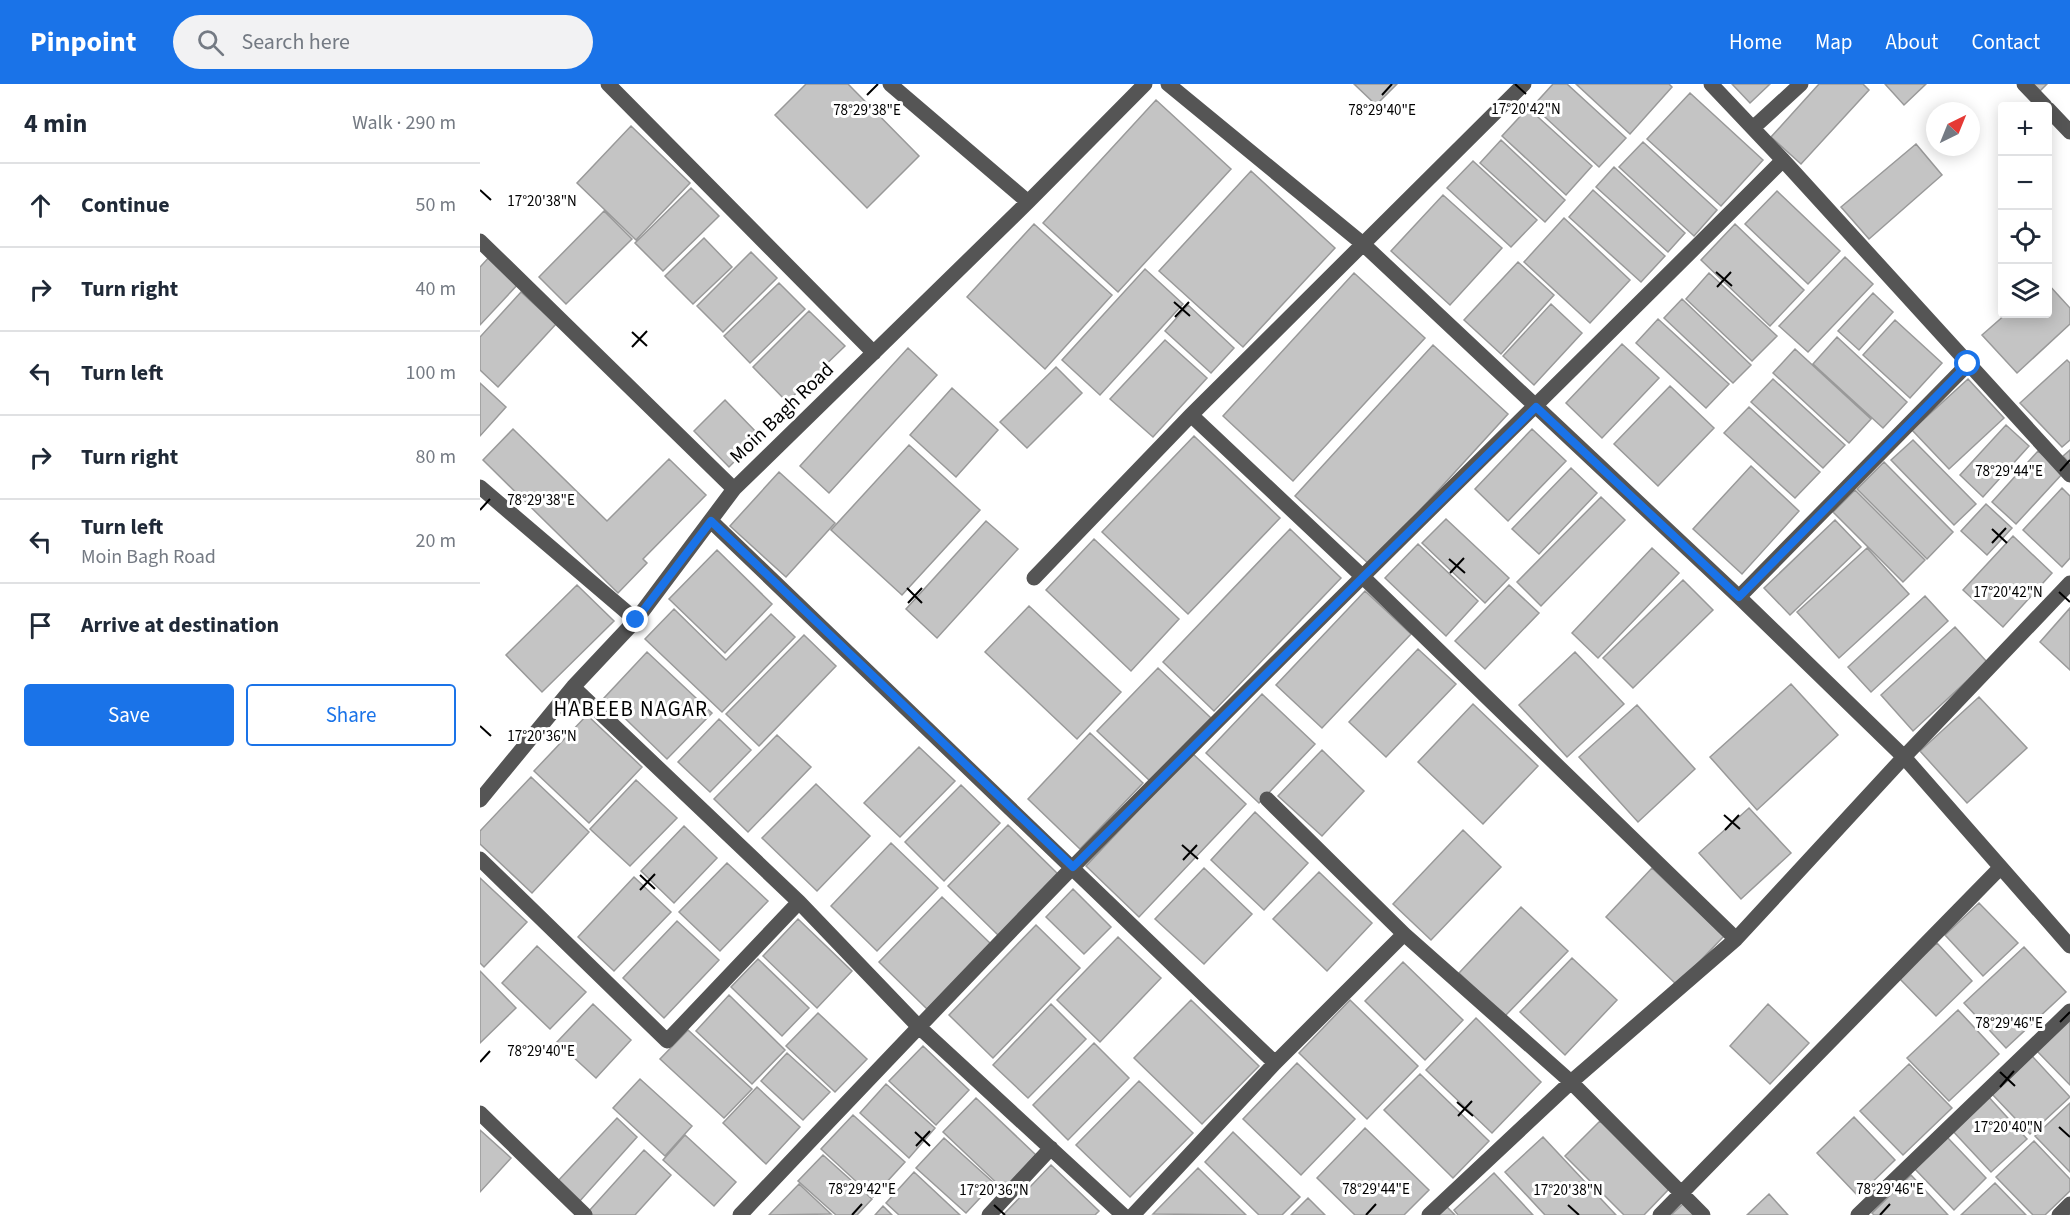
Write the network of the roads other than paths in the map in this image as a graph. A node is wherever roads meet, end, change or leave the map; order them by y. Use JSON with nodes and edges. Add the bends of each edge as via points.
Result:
{"nodes":[{"id":1,"x":608,"y":84,"type":"edge"},
{"id":2,"x":890,"y":84,"type":"edge"},
{"id":3,"x":1145,"y":84,"type":"edge"},
{"id":4,"x":1168,"y":84,"type":"edge"},
{"id":5,"x":1524,"y":84,"type":"edge"},
{"id":6,"x":1711,"y":84,"type":"edge"},
{"id":7,"x":1801,"y":84,"type":"edge"},
{"id":8,"x":2024,"y":84,"type":"edge"},
{"id":9,"x":2040,"y":102,"type":"edge"},
{"id":10,"x":2052,"y":114,"type":"edge"},
{"id":11,"x":1753,"y":128,"type":"junction"},
{"id":12,"x":2070,"y":132,"type":"edge"},
{"id":13,"x":1784,"y":160,"type":"junction"},
{"id":14,"x":1028,"y":202,"type":"junction"},
{"id":15,"x":480,"y":241,"type":"edge"},
{"id":16,"x":1363,"y":244,"type":"junction"},
{"id":17,"x":874,"y":353,"type":"junction"},
{"id":18,"x":1968,"y":364,"type":"junction"},
{"id":19,"x":1536,"y":407,"type":"junction"},
{"id":20,"x":1191,"y":415,"type":"junction"},
{"id":21,"x":2070,"y":475,"type":"edge"},
{"id":22,"x":480,"y":487,"type":"edge"},
{"id":23,"x":734,"y":489,"type":"junction"},
{"id":24,"x":711,"y":521,"type":"junction"},
{"id":25,"x":1363,"y":577,"type":"junction"},
{"id":26,"x":1034,"y":578,"type":"dead end"},
{"id":27,"x":2070,"y":585,"type":"edge"},
{"id":28,"x":1739,"y":597,"type":"junction"},
{"id":29,"x":636,"y":620,"type":"junction"},
{"id":30,"x":573,"y":687,"type":"junction"},
{"id":31,"x":1904,"y":757,"type":"junction"},
{"id":32,"x":481,"y":796,"type":"edge"},
{"id":33,"x":1267,"y":799,"type":"dead end"},
{"id":34,"x":480,"y":859,"type":"edge"},
{"id":35,"x":1073,"y":867,"type":"junction"},
{"id":36,"x":2000,"y":868,"type":"junction"},
{"id":37,"x":800,"y":902,"type":"junction"},
{"id":38,"x":1404,"y":934,"type":"junction"},
{"id":39,"x":1736,"y":939,"type":"junction"},
{"id":40,"x":2070,"y":946,"type":"edge"},
{"id":41,"x":2070,"y":1011,"type":"edge"},
{"id":42,"x":918,"y":1026,"type":"junction"},
{"id":43,"x":1275,"y":1063,"type":"junction"},
{"id":44,"x":1571,"y":1082,"type":"junction"},
{"id":45,"x":480,"y":1113,"type":"edge"},
{"id":46,"x":1051,"y":1148,"type":"junction"},
{"id":47,"x":1682,"y":1192,"type":"junction"},
{"id":48,"x":2070,"y":1204,"type":"edge"},
{"id":49,"x":585,"y":1215,"type":"edge"},
{"id":50,"x":741,"y":1215,"type":"edge"},
{"id":51,"x":989,"y":1215,"type":"edge"},
{"id":52,"x":1123,"y":1215,"type":"edge"},
{"id":53,"x":1133,"y":1215,"type":"edge"},
{"id":54,"x":1429,"y":1215,"type":"edge"},
{"id":55,"x":1660,"y":1215,"type":"edge"},
{"id":56,"x":1702,"y":1215,"type":"edge"},
{"id":57,"x":1858,"y":1215,"type":"edge"},
{"id":58,"x":2059,"y":1215,"type":"edge"}],
"edges":[{"from":1,"to":17,"type":"street"},
{"from":2,"to":14,"type":"street"},
{"from":3,"to":14,"type":"street","name":"Moin Bagh Road"},
{"from":4,"to":16,"type":"street"},
{"from":5,"to":16,"type":"street"},
{"from":6,"to":11,"type":"street"},
{"from":7,"to":11,"type":"street"},
{"from":8,"to":9,"type":"street"},
{"from":10,"to":12,"type":"street"},
{"from":11,"to":13,"type":"street"},
{"from":13,"to":18,"type":"street"},
{"from":13,"to":19,"type":"street"},
{"from":14,"to":17,"type":"street","name":"Moin Bagh Road"},
{"from":15,"to":23,"type":"street"},
{"from":16,"to":19,"type":"street"},
{"from":16,"to":20,"type":"street"},
{"from":17,"to":23,"type":"street","name":"Moin Bagh Road"},
{"from":18,"to":21,"type":"street"},
{"from":18,"to":28,"type":"street"},
{"from":19,"to":25,"type":"street"},
{"from":19,"to":28,"type":"street"},
{"from":20,"to":25,"type":"street"},
{"from":20,"to":26,"type":"street"},
{"from":22,"to":29,"type":"street"},
{"from":23,"to":24,"type":"street","name":"Moin Bagh Road"},
{"from":24,"to":29,"type":"street","name":"Moin Bagh Road"},
{"from":24,"to":35,"type":"street"},
{"from":25,"to":35,"type":"street"},
{"from":25,"to":39,"type":"street"},
{"from":27,"to":31,"type":"street"},
{"from":28,"to":31,"type":"street"},
{"from":29,"to":30,"type":"street","name":"Moin Bagh Road"},
{"from":30,"to":32,"type":"street","name":"Moin Bagh Road"},
{"from":30,"to":37,"type":"street"},
{"from":31,"to":36,"type":"street"},
{"from":31,"to":39,"type":"street"},
{"from":33,"to":38,"type":"street"},
{"from":34,"to":37,"type":"street","via":[[667,1041]]},
{"from":35,"to":42,"type":"street"},
{"from":35,"to":43,"type":"street"},
{"from":36,"to":40,"type":"street"},
{"from":36,"to":47,"type":"street"},
{"from":37,"to":42,"type":"street"},
{"from":38,"to":43,"type":"street"},
{"from":38,"to":44,"type":"street"},
{"from":39,"to":44,"type":"street"},
{"from":41,"to":57,"type":"street"},
{"from":42,"to":46,"type":"street"},
{"from":42,"to":50,"type":"street"},
{"from":43,"to":53,"type":"street"},
{"from":44,"to":47,"type":"street"},
{"from":44,"to":54,"type":"street"},
{"from":45,"to":49,"type":"street"},
{"from":46,"to":51,"type":"street"},
{"from":46,"to":52,"type":"street"},
{"from":47,"to":55,"type":"street"},
{"from":47,"to":56,"type":"street"},
{"from":48,"to":58,"type":"street"}]}
